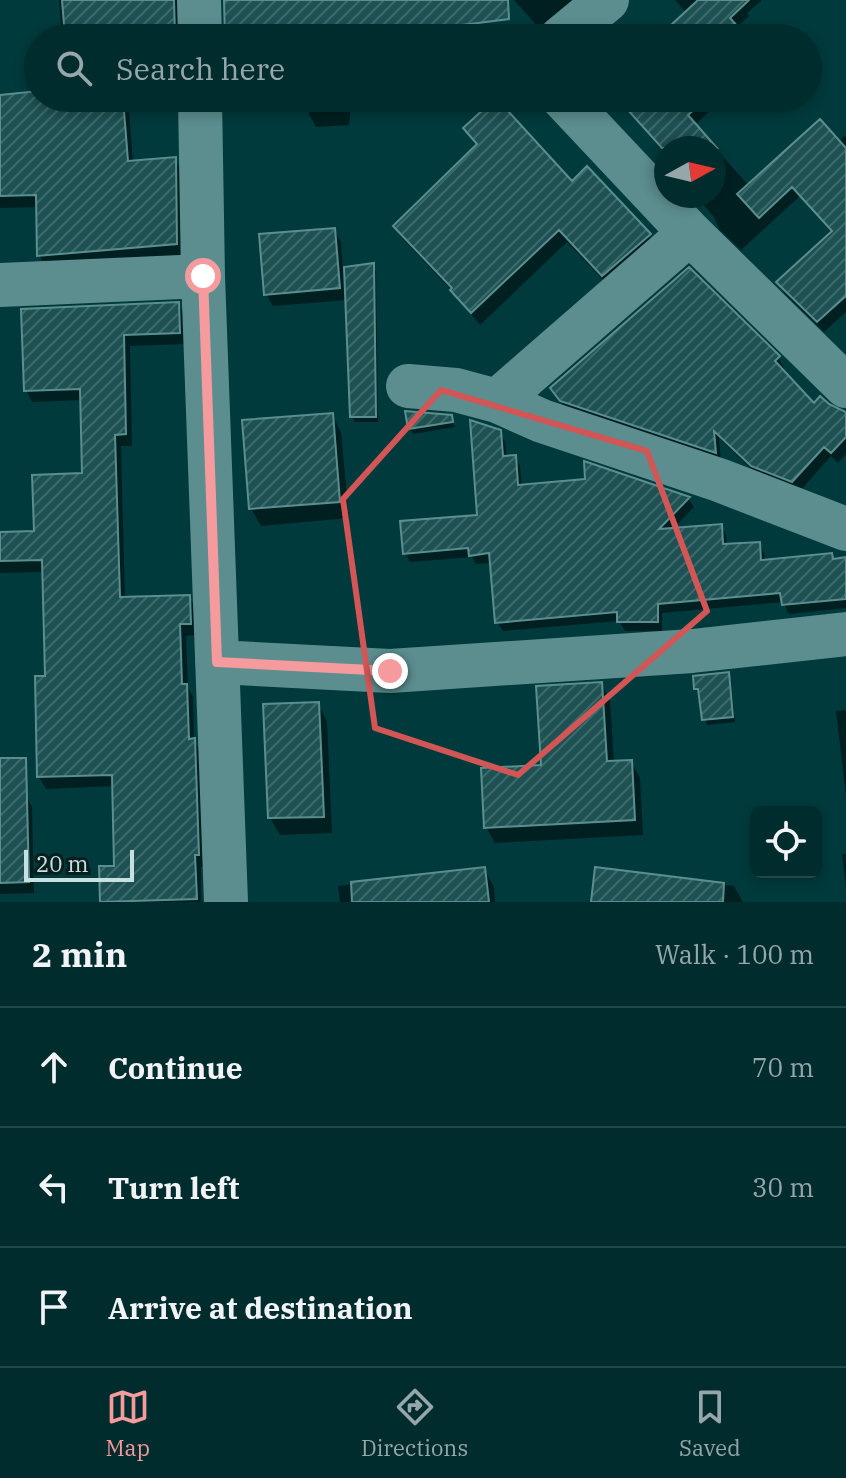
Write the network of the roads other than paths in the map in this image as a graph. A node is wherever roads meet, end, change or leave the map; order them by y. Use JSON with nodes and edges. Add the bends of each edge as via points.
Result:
{"nodes":[{"id":1,"x":199,"y":0,"type":"edge"},
{"id":2,"x":607,"y":0,"type":"edge"},
{"id":3,"x":200,"y":24,"type":"edge"},
{"id":4,"x":578,"y":24,"type":"edge"},
{"id":5,"x":200,"y":112,"type":"edge"},
{"id":6,"x":576,"y":112,"type":"edge"},
{"id":7,"x":690,"y":233,"type":"junction"},
{"id":8,"x":203,"y":276,"type":"junction"},
{"id":9,"x":0,"y":285,"type":"edge"},
{"id":10,"x":408,"y":386,"type":"dead end"},
{"id":11,"x":846,"y":386,"type":"edge"},
{"id":12,"x":497,"y":401,"type":"junction"},
{"id":13,"x":846,"y":529,"type":"edge"},
{"id":14,"x":846,"y":634,"type":"edge"},
{"id":15,"x":217,"y":662,"type":"junction"},
{"id":16,"x":226,"y":902,"type":"edge"}],
"edges":[{"from":1,"to":3,"type":"street"},
{"from":2,"to":4,"type":"street"},
{"from":5,"to":8,"type":"street"},
{"from":6,"to":7,"type":"street"},
{"from":7,"to":11,"type":"street"},
{"from":7,"to":12,"type":"street"},
{"from":8,"to":9,"type":"street"},
{"from":8,"to":15,"type":"street"},
{"from":10,"to":12,"type":"street","via":[[456,390]]},
{"from":12,"to":13,"type":"street"},
{"from":14,"to":15,"type":"street","via":[[692,651],[390,671]]},
{"from":15,"to":16,"type":"street"}]}
